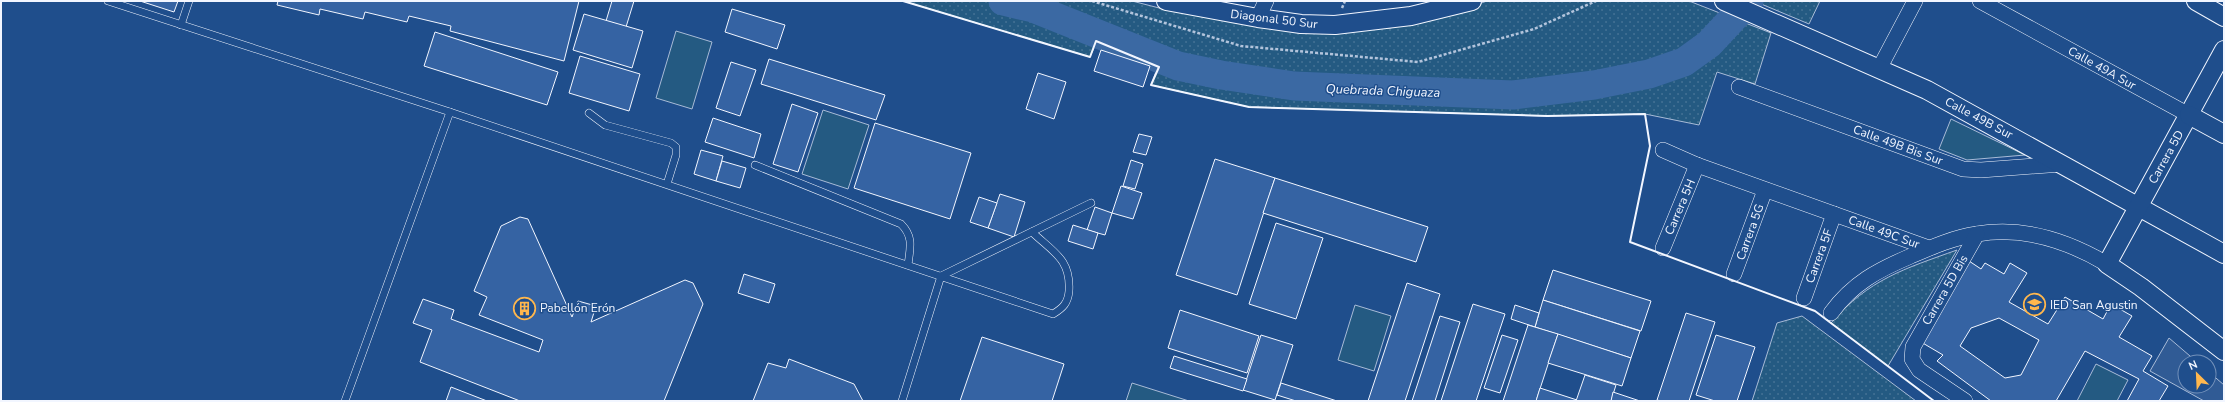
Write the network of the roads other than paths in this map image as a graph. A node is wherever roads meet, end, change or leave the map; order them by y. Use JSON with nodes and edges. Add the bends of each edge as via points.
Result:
{"nodes":[{"id":1,"x":108,"y":1,"type":"edge"},
{"id":2,"x":189,"y":1,"type":"edge"},
{"id":3,"x":1266,"y":1,"type":"edge"},
{"id":4,"x":1472,"y":1,"type":"edge"},
{"id":5,"x":1724,"y":1,"type":"edge"},
{"id":6,"x":1915,"y":1,"type":"edge"},
{"id":7,"x":1980,"y":1,"type":"edge"},
{"id":8,"x":2196,"y":1,"type":"edge"},
{"id":9,"x":1177,"y":2,"type":"edge"},
{"id":10,"x":2224,"y":17,"type":"edge"},
{"id":11,"x":1258,"y":18,"type":"junction"},
{"id":12,"x":181,"y":25,"type":"junction"},
{"id":13,"x":2224,"y":50,"type":"edge"},
{"id":14,"x":1879,"y":69,"type":"junction"},
{"id":15,"x":1739,"y":87,"type":"dead end"},
{"id":16,"x":450,"y":112,"type":"junction"},
{"id":17,"x":589,"y":113,"type":"dead end"},
{"id":18,"x":2189,"y":115,"type":"junction"},
{"id":19,"x":2224,"y":134,"type":"edge"},
{"id":20,"x":1663,"y":150,"type":"dead end"},
{"id":21,"x":2062,"y":164,"type":"junction"},
{"id":22,"x":755,"y":165,"type":"dead end"},
{"id":23,"x":1697,"y":165,"type":"junction"},
{"id":24,"x":667,"y":184,"type":"junction"},
{"id":25,"x":1765,"y":190,"type":"junction"},
{"id":26,"x":1091,"y":203,"type":"dead end"},
{"id":27,"x":2139,"y":206,"type":"junction"},
{"id":28,"x":1834,"y":214,"type":"junction"},
{"id":29,"x":1032,"y":232,"type":"junction"},
{"id":30,"x":1977,"y":234,"type":"junction"},
{"id":31,"x":1662,"y":248,"type":"dead end"},
{"id":32,"x":1929,"y":248,"type":"junction"},
{"id":33,"x":2224,"y":254,"type":"edge"},
{"id":34,"x":2107,"y":264,"type":"junction"},
{"id":35,"x":908,"y":265,"type":"junction"},
{"id":36,"x":1734,"y":274,"type":"dead end"},
{"id":37,"x":941,"y":276,"type":"junction"},
{"id":38,"x":1804,"y":298,"type":"dead end"},
{"id":39,"x":1831,"y":313,"type":"dead end"},
{"id":40,"x":2224,"y":351,"type":"edge"},
{"id":41,"x":345,"y":401,"type":"edge"},
{"id":42,"x":902,"y":401,"type":"edge"},
{"id":43,"x":1965,"y":401,"type":"edge"}],
"edges":[{"from":1,"to":12,"type":"lane"},
{"from":2,"to":12,"type":"lane"},
{"from":3,"to":11,"type":"street"},
{"from":4,"to":11,"type":"street","name":"Diagonal 50 Sur","via":[[1411,16],[1335,25],[1301,24]]},
{"from":5,"to":14,"type":"street","name":"Calle 49B Sur"},
{"from":6,"to":14,"type":"street"},
{"from":7,"to":18,"type":"street","name":"Calle 49A Sur"},
{"from":8,"to":10,"type":"street"},
{"from":9,"to":11,"type":"street","name":"Diagonal 50 Sur"},
{"from":12,"to":16,"type":"lane"},
{"from":13,"to":18,"type":"street","name":"Carrera 5D"},
{"from":14,"to":21,"type":"street","name":"Calle 49B Sur","via":[[1964,110]]},
{"from":15,"to":21,"type":"street","name":"Calle 49B Bis Sur","via":[[1963,169]]},
{"from":16,"to":24,"type":"lane"},
{"from":16,"to":41,"type":"lane"},
{"from":17,"to":24,"type":"lane","via":[[605,125],[671,143],[676,148],[676,155]]},
{"from":18,"to":19,"type":"street","name":"Calle 49A Sur"},
{"from":18,"to":27,"type":"street","name":"Carrera 5D"},
{"from":20,"to":23,"type":"street","name":"Calle 49C Sur"},
{"from":21,"to":27,"type":"street","name":"Calle 49B Sur"},
{"from":22,"to":35,"type":"lane","via":[[901,224],[908,231],[911,240]]},
{"from":23,"to":25,"type":"street","name":"Calle 49C Sur"},
{"from":23,"to":31,"type":"street","name":"Carrera 5H"},
{"from":24,"to":35,"type":"lane"},
{"from":25,"to":28,"type":"street","name":"Calle 49C Sur"},
{"from":25,"to":36,"type":"street","name":"Carrera 5G"},
{"from":26,"to":29,"type":"lane"},
{"from":27,"to":33,"type":"street","name":"Calle 49B Sur"},
{"from":27,"to":34,"type":"street","name":"Carrera 5D"},
{"from":28,"to":32,"type":"street","name":"Calle 49C Sur"},
{"from":28,"to":38,"type":"street","name":"Carrera 5F"},
{"from":29,"to":37,"type":"lane"},
{"from":29,"to":37,"type":"lane","via":[[1068,267],[1069,298],[1063,308],[1053,314]]},
{"from":30,"to":32,"type":"street","name":"Calle 49C Sur"},
{"from":30,"to":34,"type":"street","name":"Calle 49C Sur","via":[[2000,232],[2040,236],[2069,244]]},
{"from":30,"to":43,"type":"street","name":"Carrera 5D Bis","via":[[1913,347],[1912,359],[1919,370]]},
{"from":32,"to":39,"type":"street","via":[[1865,279],[1845,294]]},
{"from":34,"to":40,"type":"street","name":"Calle 49C Sur"},
{"from":35,"to":37,"type":"lane"},
{"from":37,"to":42,"type":"lane"}]}
